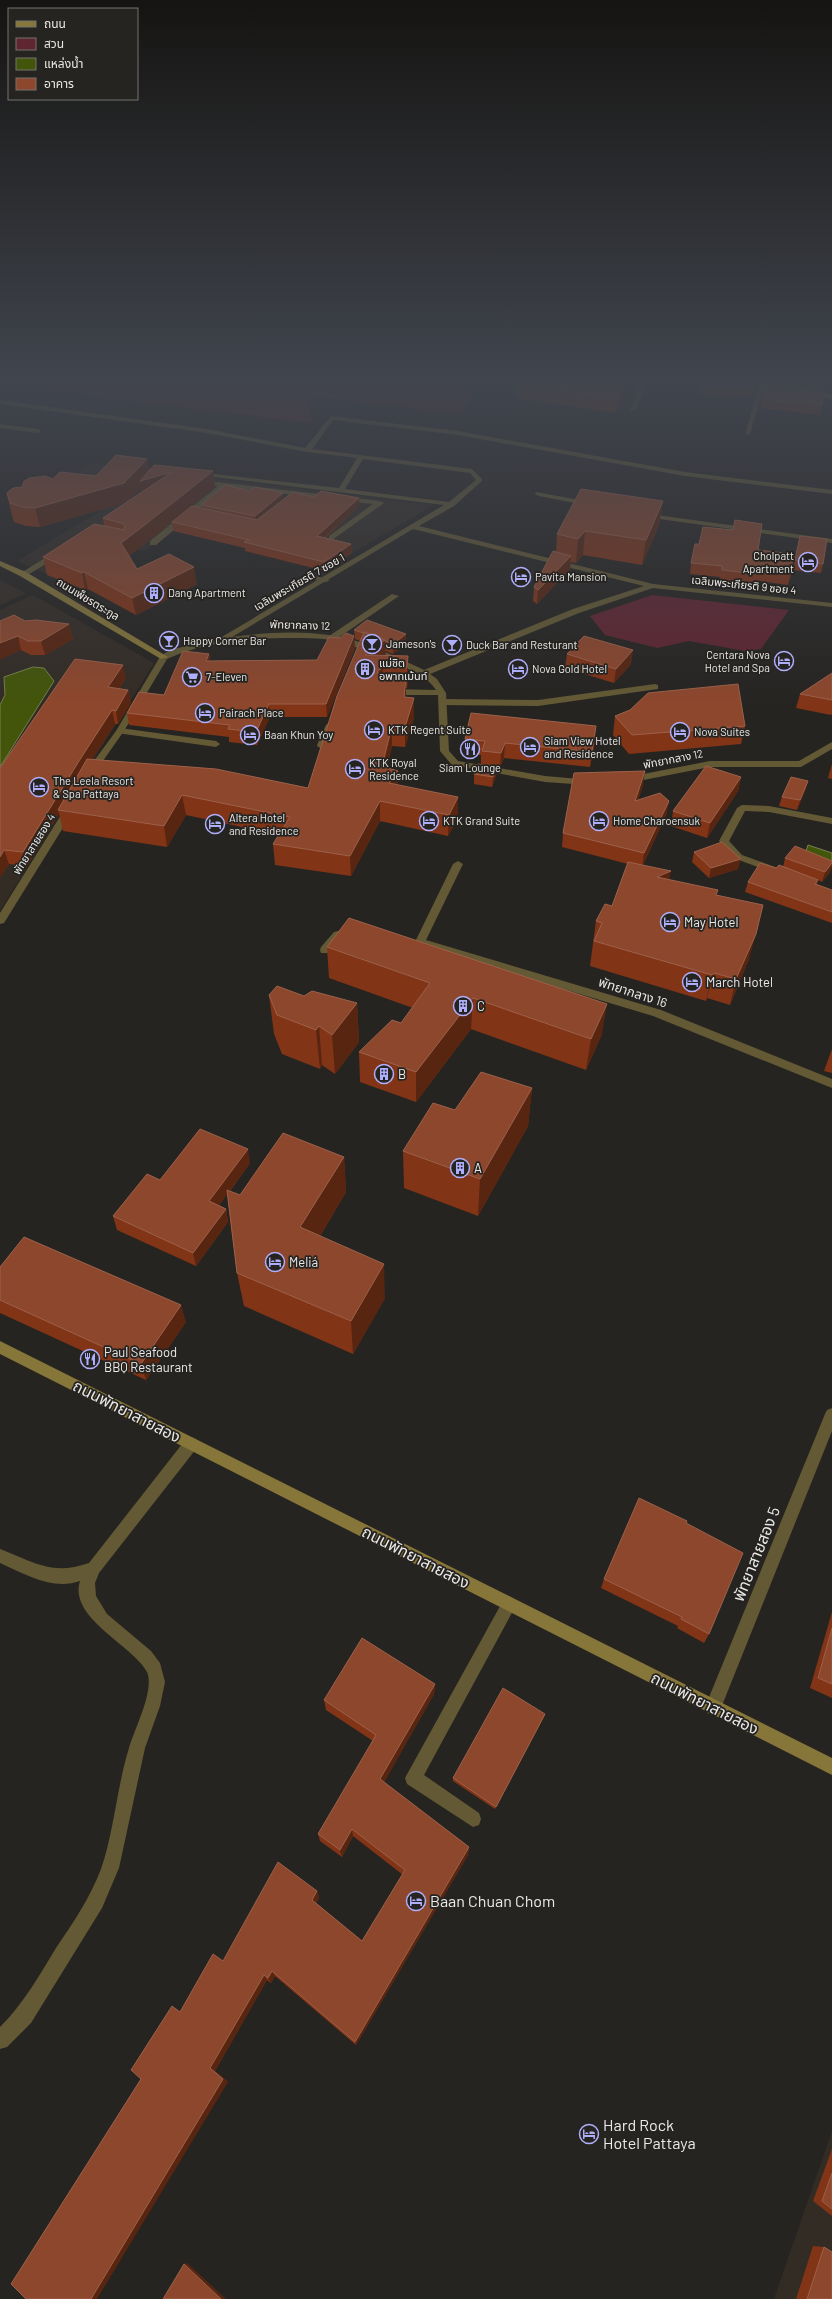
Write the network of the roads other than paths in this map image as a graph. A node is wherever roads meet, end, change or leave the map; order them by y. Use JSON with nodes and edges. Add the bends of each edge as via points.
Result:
{"nodes":[{"id":1,"x":217,"y":491,"type":"edge"},
{"id":2,"x":282,"y":491,"type":"edge"},
{"id":3,"x":351,"y":491,"type":"edge"},
{"id":4,"x":466,"y":491,"type":"edge"},
{"id":5,"x":296,"y":493,"type":"junction"},
{"id":6,"x":539,"y":494,"type":"dead end"},
{"id":7,"x":285,"y":502,"type":"edge"},
{"id":8,"x":451,"y":504,"type":"junction"},
{"id":9,"x":601,"y":506,"type":"edge"},
{"id":10,"x":640,"y":514,"type":"edge"},
{"id":11,"x":413,"y":527,"type":"junction"},
{"id":12,"x":332,"y":538,"type":"edge"},
{"id":13,"x":832,"y":541,"type":"edge"},
{"id":14,"x":153,"y":543,"type":"dead end"},
{"id":15,"x":65,"y":550,"type":"edge"},
{"id":16,"x":0,"y":563,"type":"edge"},
{"id":17,"x":23,"y":574,"type":"junction"},
{"id":18,"x":315,"y":577,"type":"dead end"},
{"id":19,"x":326,"y":580,"type":"junction"},
{"id":20,"x":653,"y":586,"type":"junction"},
{"id":21,"x":395,"y":596,"type":"dead end"},
{"id":22,"x":832,"y":605,"type":"edge"},
{"id":23,"x":332,"y":638,"type":"junction"},
{"id":24,"x":219,"y":641,"type":"junction"},
{"id":25,"x":164,"y":657,"type":"junction"},
{"id":26,"x":424,"y":673,"type":"junction"},
{"id":27,"x":655,"y":687,"type":"dead end"},
{"id":28,"x":383,"y":692,"type":"edge"},
{"id":29,"x":442,"y":698,"type":"junction"},
{"id":30,"x":333,"y":717,"type":"edge"},
{"id":31,"x":120,"y":731,"type":"junction"},
{"id":32,"x":216,"y":744,"type":"dead end"},
{"id":33,"x":321,"y":745,"type":"edge"},
{"id":34,"x":832,"y":745,"type":"edge"},
{"id":35,"x":620,"y":781,"type":"edge"},
{"id":36,"x":598,"y":782,"type":"edge"},
{"id":37,"x":84,"y":783,"type":"edge"},
{"id":38,"x":73,"y":802,"type":"edge"},
{"id":39,"x":832,"y":821,"type":"edge"},
{"id":40,"x":458,"y":864,"type":"dead end"},
{"id":41,"x":782,"y":873,"type":"edge"},
{"id":42,"x":0,"y":921,"type":"edge"},
{"id":43,"x":345,"y":926,"type":"edge"},
{"id":44,"x":406,"y":938,"type":"edge"},
{"id":45,"x":420,"y":942,"type":"junction"},
{"id":46,"x":325,"y":950,"type":"dead end"},
{"id":47,"x":832,"y":1084,"type":"edge"},
{"id":48,"x":0,"y":1347,"type":"edge"},
{"id":49,"x":832,"y":1414,"type":"edge"},
{"id":50,"x":191,"y":1444,"type":"junction"},
{"id":51,"x":0,"y":1556,"type":"edge"},
{"id":52,"x":94,"y":1568,"type":"junction"},
{"id":53,"x":509,"y":1604,"type":"junction"},
{"id":54,"x":713,"y":1707,"type":"junction"},
{"id":55,"x":832,"y":1767,"type":"edge"},
{"id":56,"x":474,"y":1819,"type":"dead end"},
{"id":57,"x":0,"y":2040,"type":"edge"}],
"edges":[{"from":1,"to":14,"type":"street","via":[[196,512]]},
{"from":2,"to":5,"type":"street"},
{"from":3,"to":8,"type":"street"},
{"from":4,"to":8,"type":"street","name":"เฉลิมพระเกียรติ 7 ซอย 1"},
{"from":5,"to":7,"type":"street"},
{"from":5,"to":12,"type":"street","via":[[380,503]]},
{"from":6,"to":9,"type":"street"},
{"from":8,"to":11,"type":"street","name":"เฉลิมพระเกียรติ 7 ซอย 1"},
{"from":10,"to":13,"type":"street"},
{"from":11,"to":19,"type":"street","name":"เฉลิมพระเกียรติ 7 ซอย 1"},
{"from":11,"to":20,"type":"street","name":"เฉลิมพระเกียรติ 9 ซอย 4"},
{"from":15,"to":17,"type":"street"},
{"from":16,"to":17,"type":"main road","name":"ถนนเพ็ชรตระกูล"},
{"from":17,"to":25,"type":"main road","name":"ถนนเพ็ชรตระกูล"},
{"from":18,"to":19,"type":"street"},
{"from":19,"to":24,"type":"street","name":"เฉลิมพระเกียรติ 7 ซอย 1"},
{"from":20,"to":22,"type":"street","name":"เฉลิมพระเกียรติ 9 ซอย 4"},
{"from":20,"to":26,"type":"street","via":[[576,611]]},
{"from":21,"to":23,"type":"street"},
{"from":23,"to":24,"type":"street","name":"พัทยากลาง 12","via":[[255,636]]},
{"from":23,"to":26,"type":"street","name":"พัทยากลาง 12","via":[[360,649],[395,658]]},
{"from":24,"to":25,"type":"street","name":"พัทยากลาง 12","via":[[177,651]]},
{"from":25,"to":31,"type":"street"},
{"from":26,"to":29,"type":"street","name":"พัทยากลาง 12","via":[[434,681]]},
{"from":27,"to":29,"type":"street","via":[[538,703]]},
{"from":28,"to":29,"type":"street"},
{"from":29,"to":36,"type":"street","via":[[445,751],[455,763],[545,779]]},
{"from":30,"to":33,"type":"street"},
{"from":31,"to":32,"type":"street"},
{"from":31,"to":37,"type":"street"},
{"from":34,"to":35,"type":"street","name":"พัทยากลาง 12","via":[[801,764],[710,764]]},
{"from":38,"to":42,"type":"street","name":"พัทยาสายสอง 4"},
{"from":39,"to":41,"type":"street","via":[[769,809],[742,808],[724,840],[739,857]]},
{"from":40,"to":45,"type":"street"},
{"from":43,"to":46,"type":"street"},
{"from":44,"to":45,"type":"street","name":"พัทยากลาง 16"},
{"from":45,"to":47,"type":"street","name":"พัทยากลาง 16","via":[[657,1013]]},
{"from":48,"to":50,"type":"main road","name":"ถนนพัทยาสายสอง"},
{"from":49,"to":54,"type":"street","name":"พัทยาสายสอง 5"},
{"from":50,"to":52,"type":"street"},
{"from":50,"to":53,"type":"main road","name":"ถนนพัทยาสายสอง"},
{"from":51,"to":52,"type":"street","via":[[48,1576],[73,1576]]},
{"from":52,"to":57,"type":"street","via":[[87,1583],[88,1598],[102,1619],[145,1657],[154,1669],[157,1682],[152,1706],[137,1748],[110,1868],[96,1902],[24,2016]]},
{"from":53,"to":54,"type":"main road","name":"ถนนพัทยาสายสอง"},
{"from":53,"to":56,"type":"street","via":[[413,1778]]},
{"from":54,"to":55,"type":"main road","name":"ถนนพัทยาสายสอง"}]}
